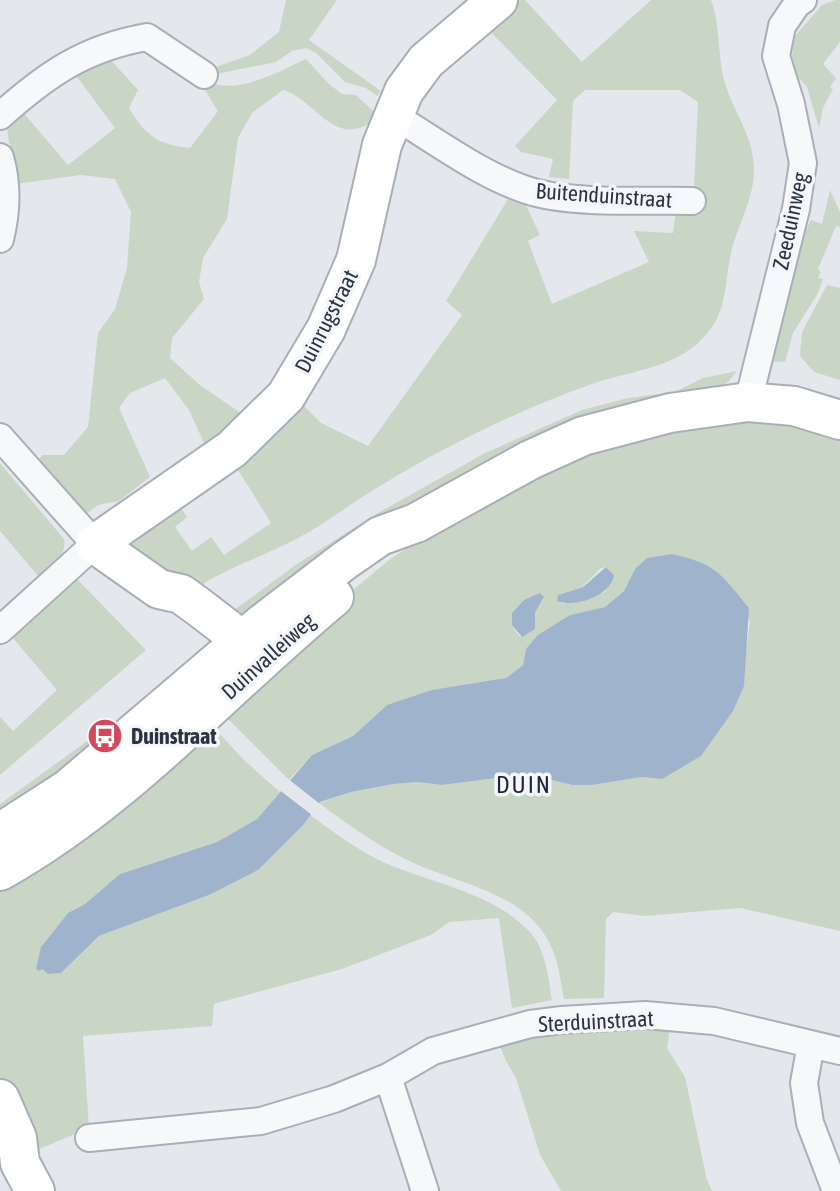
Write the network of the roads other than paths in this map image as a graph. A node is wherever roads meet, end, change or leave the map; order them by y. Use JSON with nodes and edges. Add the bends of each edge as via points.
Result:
{"nodes":[{"id":1,"x":498,"y":0,"type":"edge"},
{"id":2,"x":803,"y":0,"type":"edge"},
{"id":3,"x":204,"y":75,"type":"dead end"},
{"id":4,"x":393,"y":115,"type":"junction"},
{"id":5,"x":0,"y":116,"type":"edge"},
{"id":6,"x":0,"y":157,"type":"edge"},
{"id":7,"x":692,"y":201,"type":"dead end"},
{"id":8,"x":0,"y":239,"type":"edge"},
{"id":9,"x":748,"y":402,"type":"junction"},
{"id":10,"x":840,"y":420,"type":"edge"},
{"id":11,"x":0,"y":437,"type":"edge"},
{"id":12,"x":95,"y":544,"type":"junction"},
{"id":13,"x":0,"y":630,"type":"edge"},
{"id":14,"x":239,"y":657,"type":"junction"},
{"id":15,"x":0,"y":833,"type":"edge"},
{"id":16,"x":0,"y":871,"type":"edge"},
{"id":17,"x":811,"y":1044,"type":"junction"},
{"id":18,"x":840,"y":1051,"type":"edge"},
{"id":19,"x":388,"y":1077,"type":"junction"},
{"id":20,"x":0,"y":1099,"type":"edge"},
{"id":21,"x":89,"y":1138,"type":"dead end"},
{"id":22,"x":18,"y":1167,"type":"edge"},
{"id":23,"x":425,"y":1191,"type":"edge"},
{"id":24,"x":836,"y":1191,"type":"edge"}],
"edges":[{"from":1,"to":4,"type":"street","name":"Duinrugstraat","via":[[426,61]]},
{"from":2,"to":9,"type":"street","name":"Zeeduinweg","via":[[782,26],[776,56],[803,163]]},
{"from":3,"to":5,"type":"street","via":[[147,37],[115,43],[56,70]]},
{"from":4,"to":7,"type":"street","name":"Buitenduinstraat","via":[[500,179],[537,193]]},
{"from":4,"to":12,"type":"street","name":"Duinrugstraat","via":[[356,260],[326,329],[286,396],[232,449]]},
{"from":6,"to":8,"type":"street","via":[[6,212]]},
{"from":9,"to":10,"type":"street","name":"Duinvalleiweg","via":[[794,406]]},
{"from":9,"to":14,"type":"street","name":"Duinvalleiweg","via":[[670,413],[583,436],[530,460],[416,523],[380,536],[295,598]]},
{"from":11,"to":12,"type":"street"},
{"from":12,"to":13,"type":"street"},
{"from":12,"to":14,"type":"street","via":[[159,589],[181,594]]},
{"from":14,"to":15,"type":"street","name":"Duinvalleiweg","via":[[68,789]]},
{"from":14,"to":16,"type":"street","name":"Duinvalleiweg","via":[[124,785],[75,825]]},
{"from":17,"to":18,"type":"street","name":"Sterduinstraat"},
{"from":17,"to":19,"type":"street","name":"Sterduinstraat","via":[[714,1021],[645,1015],[583,1018],[476,1037],[433,1051]]},
{"from":17,"to":24,"type":"street","via":[[804,1083],[810,1123]]},
{"from":19,"to":21,"type":"street","name":"Sterduinstraat","via":[[261,1121]]},
{"from":19,"to":23,"type":"street"},
{"from":20,"to":22,"type":"street","via":[[17,1138]]}]}
